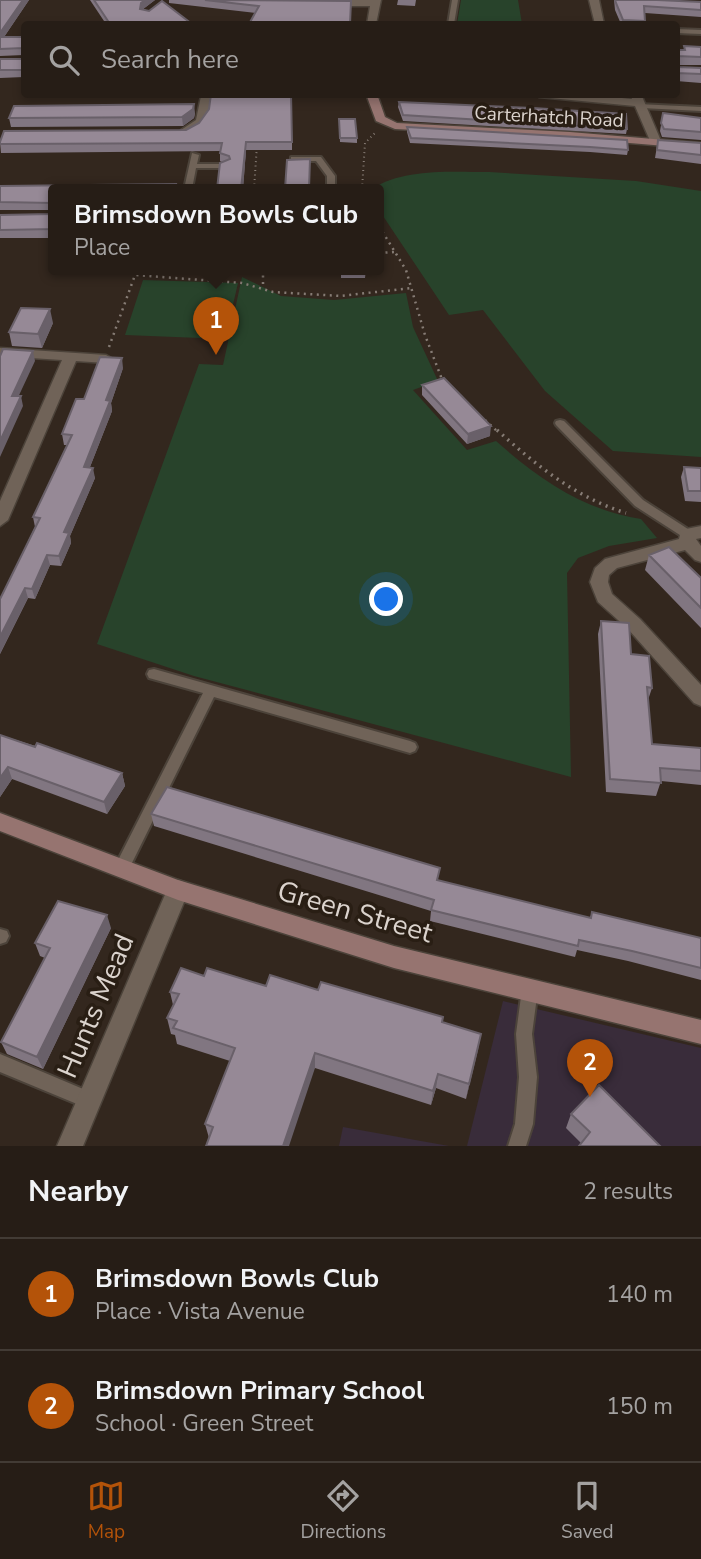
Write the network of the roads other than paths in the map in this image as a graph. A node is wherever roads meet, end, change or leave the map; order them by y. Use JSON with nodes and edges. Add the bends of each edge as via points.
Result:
{"nodes":[{"id":1,"x":455,"y":0,"type":"edge"},
{"id":2,"x":594,"y":0,"type":"edge"},
{"id":3,"x":375,"y":1,"type":"edge"},
{"id":4,"x":319,"y":2,"type":"edge"},
{"id":5,"x":372,"y":21,"type":"edge"},
{"id":6,"x":452,"y":21,"type":"edge"},
{"id":7,"x":599,"y":21,"type":"edge"},
{"id":8,"x":680,"y":31,"type":"edge"},
{"id":9,"x":701,"y":32,"type":"edge"},
{"id":10,"x":205,"y":98,"type":"dead end"},
{"id":11,"x":372,"y":98,"type":"edge"},
{"id":12,"x":597,"y":98,"type":"edge"},
{"id":13,"x":639,"y":101,"type":"edge"},
{"id":14,"x":701,"y":109,"type":"edge"},
{"id":15,"x":173,"y":132,"type":"edge"},
{"id":16,"x":655,"y":141,"type":"junction"},
{"id":17,"x":701,"y":146,"type":"edge"},
{"id":18,"x":195,"y":155,"type":"edge"},
{"id":19,"x":294,"y":159,"type":"edge"},
{"id":20,"x":193,"y":166,"type":"junction"},
{"id":21,"x":224,"y":166,"type":"edge"},
{"id":22,"x":189,"y":184,"type":"edge"},
{"id":23,"x":331,"y":184,"type":"edge"},
{"id":24,"x":0,"y":352,"type":"edge"},
{"id":25,"x":71,"y":357,"type":"junction"},
{"id":26,"x":106,"y":359,"type":"edge"},
{"id":27,"x":560,"y":423,"type":"dead end"},
{"id":28,"x":0,"y":520,"type":"edge"},
{"id":29,"x":694,"y":541,"type":"edge"},
{"id":30,"x":155,"y":674,"type":"dead end"},
{"id":31,"x":211,"y":690,"type":"junction"},
{"id":32,"x":701,"y":698,"type":"edge"},
{"id":33,"x":410,"y":747,"type":"dead end"},
{"id":34,"x":0,"y":822,"type":"edge"},
{"id":35,"x":122,"y":869,"type":"junction"},
{"id":36,"x":178,"y":890,"type":"junction"},
{"id":37,"x":530,"y":989,"type":"junction"},
{"id":38,"x":701,"y":1032,"type":"edge"},
{"id":39,"x":0,"y":1063,"type":"edge"},
{"id":40,"x":89,"y":1100,"type":"junction"},
{"id":41,"x":70,"y":1146,"type":"edge"},
{"id":42,"x":517,"y":1146,"type":"edge"}],
"edges":[{"from":1,"to":6,"type":"lane"},
{"from":2,"to":7,"type":"street"},
{"from":3,"to":4,"type":"street"},
{"from":3,"to":5,"type":"street"},
{"from":8,"to":9,"type":"lane"},
{"from":10,"to":15,"type":"street","via":[[199,127]]},
{"from":11,"to":16,"type":"street","name":"Carterhatch Road","via":[[380,119],[404,127]]},
{"from":12,"to":13,"type":"street"},
{"from":13,"to":14,"type":"lane"},
{"from":13,"to":16,"type":"street"},
{"from":16,"to":17,"type":"street","name":"Carterhatch Road"},
{"from":18,"to":20,"type":"lane"},
{"from":19,"to":23,"type":"lane","via":[[318,159],[331,176]]},
{"from":20,"to":21,"type":"lane"},
{"from":20,"to":22,"type":"lane"},
{"from":24,"to":25,"type":"street"},
{"from":25,"to":26,"type":"street"},
{"from":25,"to":28,"type":"street"},
{"from":27,"to":29,"type":"lane","via":[[639,503]]},
{"from":29,"to":32,"type":"street","via":[[611,563],[601,572],[599,582],[604,597]]},
{"from":30,"to":31,"type":"lane"},
{"from":31,"to":33,"type":"lane"},
{"from":31,"to":35,"type":"lane"},
{"from":34,"to":35,"type":"street","name":"Green Street"},
{"from":35,"to":36,"type":"street","name":"Green Street"},
{"from":36,"to":37,"type":"street","name":"Green Street","via":[[394,957]]},
{"from":36,"to":40,"type":"street","name":"Hunts Mead"},
{"from":37,"to":38,"type":"street","name":"Green Street"},
{"from":37,"to":42,"type":"lane","via":[[524,1034],[528,1077]]},
{"from":39,"to":40,"type":"lane"},
{"from":40,"to":41,"type":"street","name":"Hunts Mead"}]}
